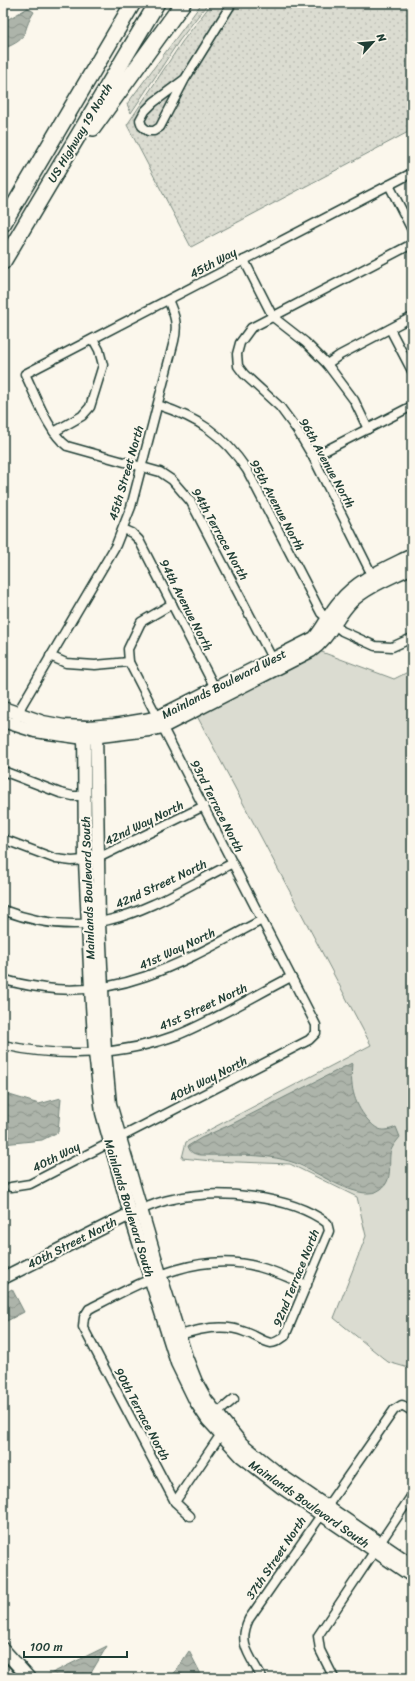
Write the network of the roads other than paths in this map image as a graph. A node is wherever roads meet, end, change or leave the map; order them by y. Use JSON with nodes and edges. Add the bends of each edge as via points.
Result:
{"nodes":[{"id":1,"x":122,"y":3,"type":"edge"},
{"id":2,"x":134,"y":3,"type":"edge"},
{"id":3,"x":157,"y":3,"type":"edge"},
{"id":4,"x":183,"y":3,"type":"edge"},
{"id":5,"x":232,"y":3,"type":"edge"},
{"id":6,"x":103,"y":53,"type":"junction"},
{"id":7,"x":185,"y":80,"type":"junction"},
{"id":8,"x":63,"y":124,"type":"junction"},
{"id":9,"x":412,"y":173,"type":"edge"},
{"id":10,"x":389,"y":185,"type":"junction"},
{"id":11,"x":48,"y":186,"type":"junction"},
{"id":12,"x":3,"y":224,"type":"edge"},
{"id":13,"x":412,"y":230,"type":"edge"},
{"id":14,"x":3,"y":244,"type":"edge"},
{"id":15,"x":412,"y":244,"type":"edge"},
{"id":16,"x":244,"y":260,"type":"junction"},
{"id":17,"x":3,"y":262,"type":"edge"},
{"id":18,"x":168,"y":300,"type":"junction"},
{"id":19,"x":273,"y":317,"type":"junction"},
{"id":20,"x":412,"y":317,"type":"edge"},
{"id":21,"x":390,"y":329,"type":"junction"},
{"id":22,"x":93,"y":339,"type":"junction"},
{"id":23,"x":327,"y":364,"type":"junction"},
{"id":24,"x":412,"y":371,"type":"edge"},
{"id":25,"x":25,"y":374,"type":"joint"},
{"id":26,"x":158,"y":405,"type":"junction"},
{"id":27,"x":412,"y":406,"type":"edge"},
{"id":28,"x":368,"y":429,"type":"junction"},
{"id":29,"x":54,"y":432,"type":"junction"},
{"id":30,"x":313,"y":457,"type":"junction"},
{"id":31,"x":141,"y":466,"type":"junction"},
{"id":32,"x":123,"y":529,"type":"junction"},
{"id":33,"x":412,"y":555,"type":"edge"},
{"id":34,"x":412,"y":567,"type":"edge"},
{"id":35,"x":375,"y":580,"type":"junction"},
{"id":36,"x":172,"y":604,"type":"junction"},
{"id":37,"x":331,"y":622,"type":"junction"},
{"id":38,"x":412,"y":638,"type":"edge"},
{"id":39,"x":50,"y":656,"type":"junction"},
{"id":40,"x":129,"y":662,"type":"junction"},
{"id":41,"x":275,"y":664,"type":"junction"},
{"id":42,"x":217,"y":694,"type":"junction"},
{"id":43,"x":3,"y":708,"type":"edge"},
{"id":44,"x":18,"y":714,"type":"junction"},
{"id":45,"x":160,"y":722,"type":"junction"},
{"id":46,"x":8,"y":723,"type":"edge"},
{"id":47,"x":90,"y":732,"type":"junction"},
{"id":48,"x":3,"y":771,"type":"edge"},
{"id":49,"x":85,"y":796,"type":"junction"},
{"id":50,"x":204,"y":806,"type":"junction"},
{"id":51,"x":3,"y":839,"type":"edge"},
{"id":52,"x":91,"y":860,"type":"junction"},
{"id":53,"x":233,"y":863,"type":"junction"},
{"id":54,"x":3,"y":910,"type":"edge"},
{"id":55,"x":262,"y":920,"type":"junction"},
{"id":56,"x":94,"y":924,"type":"junction"},
{"id":57,"x":291,"y":977,"type":"junction"},
{"id":58,"x":3,"y":979,"type":"edge"},
{"id":59,"x":97,"y":988,"type":"junction"},
{"id":60,"x":316,"y":1033,"type":"joint"},
{"id":61,"x":3,"y":1045,"type":"edge"},
{"id":62,"x":100,"y":1053,"type":"junction"},
{"id":63,"x":114,"y":1140,"type":"junction"},
{"id":64,"x":11,"y":1187,"type":"dead end"},
{"id":65,"x":135,"y":1212,"type":"junction"},
{"id":66,"x":327,"y":1223,"type":"joint"},
{"id":67,"x":155,"y":1276,"type":"junction"},
{"id":68,"x":3,"y":1278,"type":"edge"},
{"id":69,"x":307,"y":1285,"type":"junction"},
{"id":70,"x":174,"y":1337,"type":"junction"},
{"id":71,"x":234,"y":1399,"type":"dead end"},
{"id":72,"x":409,"y":1409,"type":"edge"},
{"id":73,"x":212,"y":1417,"type":"junction"},
{"id":74,"x":221,"y":1434,"type":"junction"},
{"id":75,"x":412,"y":1495,"type":"edge"},
{"id":76,"x":175,"y":1502,"type":"junction"},
{"id":77,"x":323,"y":1510,"type":"junction"},
{"id":78,"x":190,"y":1516,"type":"dead end"},
{"id":79,"x":377,"y":1546,"type":"junction"},
{"id":80,"x":412,"y":1564,"type":"edge"},
{"id":81,"x":412,"y":1576,"type":"edge"},
{"id":82,"x":3,"y":1649,"type":"edge"},
{"id":83,"x":3,"y":1670,"type":"edge"},
{"id":84,"x":10,"y":1678,"type":"edge"},
{"id":85,"x":28,"y":1678,"type":"edge"},
{"id":86,"x":262,"y":1678,"type":"edge"},
{"id":87,"x":334,"y":1678,"type":"edge"}],
"edges":[{"from":1,"to":6,"type":"highway","via":[[120,14],[111,29]]},
{"from":2,"to":6,"type":"highway","name":"US Highway 19 North"},
{"from":3,"to":11,"type":"highway","name":"US Highway 19 North"},
{"from":4,"to":11,"type":"highway"},
{"from":5,"to":7,"type":"street"},
{"from":6,"to":8,"type":"highway","name":"US Highway 19 North"},
{"from":7,"to":7,"type":"street","via":[[160,127],[148,131],[140,120],[145,111]]},
{"from":8,"to":12,"type":"highway","name":"US Highway 19 North"},
{"from":8,"to":14,"type":"highway","via":[[43,176]]},
{"from":9,"to":10,"type":"street","name":"45th Way"},
{"from":10,"to":13,"type":"street"},
{"from":10,"to":16,"type":"street","name":"45th Way"},
{"from":11,"to":17,"type":"highway","name":"US Highway 19 North"},
{"from":15,"to":19,"type":"street"},
{"from":16,"to":18,"type":"street","name":"45th Way"},
{"from":16,"to":19,"type":"street"},
{"from":18,"to":22,"type":"street","name":"45th Way"},
{"from":18,"to":26,"type":"street","name":"45th Street North","via":[[177,329]]},
{"from":19,"to":23,"type":"street","via":[[305,342]]},
{"from":19,"to":30,"type":"street","name":"96th Avenue North","via":[[251,328],[245,334],[237,354],[238,366],[280,407]]},
{"from":20,"to":21,"type":"street"},
{"from":21,"to":23,"type":"street"},
{"from":21,"to":24,"type":"street"},
{"from":22,"to":25,"type":"street","name":"45th Way"},
{"from":22,"to":29,"type":"street","via":[[103,365],[90,407],[82,416]]},
{"from":23,"to":28,"type":"street","via":[[354,400]]},
{"from":25,"to":29,"type":"street","name":"94th Terrace North"},
{"from":26,"to":31,"type":"street","name":"45th Street North"},
{"from":26,"to":37,"type":"street","name":"95th Avenue North","via":[[204,424],[238,457],[316,606]]},
{"from":27,"to":28,"type":"street"},
{"from":28,"to":30,"type":"street"},
{"from":29,"to":31,"type":"street","name":"94th Terrace North","via":[[67,446]]},
{"from":30,"to":35,"type":"street","name":"96th Avenue North"},
{"from":31,"to":32,"type":"street","name":"45th Street North"},
{"from":31,"to":41,"type":"street","name":"94th Terrace North","via":[[160,472],[172,480],[191,502]]},
{"from":32,"to":36,"type":"street","name":"94th Avenue North","via":[[139,540]]},
{"from":32,"to":39,"type":"street","name":"45th Street North"},
{"from":33,"to":35,"type":"street","name":"Mainlands Boulevard West"},
{"from":34,"to":35,"type":"street","name":"Mainlands Boulevard West"},
{"from":35,"to":37,"type":"street","name":"Mainlands Boulevard West"},
{"from":36,"to":40,"type":"street","via":[[141,622],[128,649]]},
{"from":36,"to":42,"type":"street","name":"94th Avenue North"},
{"from":37,"to":38,"type":"street","via":[[375,646],[392,647]]},
{"from":37,"to":41,"type":"street","name":"Mainlands Boulevard West","via":[[320,645]]},
{"from":39,"to":40,"type":"street","via":[[66,663],[95,665]]},
{"from":39,"to":44,"type":"street","name":"45th Street North"},
{"from":40,"to":45,"type":"street","name":"93rd Terrace North"},
{"from":41,"to":42,"type":"street","name":"Mainlands Boulevard West"},
{"from":42,"to":45,"type":"street","name":"Mainlands Boulevard West"},
{"from":43,"to":44,"type":"street","name":"Mainlands Boulevard West"},
{"from":44,"to":46,"type":"street","name":"45th Street North"},
{"from":44,"to":47,"type":"street","name":"Mainlands Boulevard West"},
{"from":45,"to":47,"type":"street","name":"Mainlands Boulevard West","via":[[130,734]]},
{"from":45,"to":50,"type":"street","name":"93rd Terrace North"},
{"from":46,"to":47,"type":"street","name":"Mainlands Boulevard West","via":[[35,731]]},
{"from":47,"to":49,"type":"street","name":"Mainlands Boulevard South"},
{"from":47,"to":52,"type":"street","name":"Mainlands Boulevard South"},
{"from":48,"to":49,"type":"street","via":[[60,793]]},
{"from":49,"to":52,"type":"street","name":"Mainlands Boulevard South"},
{"from":50,"to":52,"type":"street","name":"42nd Way North"},
{"from":50,"to":53,"type":"street","name":"93rd Terrace North"},
{"from":51,"to":52,"type":"street","via":[[56,859]]},
{"from":52,"to":56,"type":"street","name":"Mainlands Boulevard South"},
{"from":53,"to":55,"type":"street","name":"93rd Terrace North"},
{"from":53,"to":56,"type":"street","name":"42nd Street North","via":[[141,910]]},
{"from":54,"to":56,"type":"street","name":"42nd Street North","via":[[44,922]]},
{"from":55,"to":57,"type":"street","name":"93rd Terrace North"},
{"from":55,"to":59,"type":"street","name":"41st Way North","via":[[157,973],[134,981]]},
{"from":56,"to":59,"type":"street","name":"Mainlands Boulevard South"},
{"from":57,"to":60,"type":"street","name":"93rd Terrace North","via":[[316,1025]]},
{"from":57,"to":62,"type":"street","name":"41st Street North","via":[[179,1034]]},
{"from":58,"to":59,"type":"street","name":"41st Way North","via":[[51,989]]},
{"from":59,"to":62,"type":"street","name":"Mainlands Boulevard South"},
{"from":60,"to":63,"type":"street","name":"40th Way North","via":[[309,1040]]},
{"from":61,"to":62,"type":"street","name":"41st Street North","via":[[50,1053]]},
{"from":62,"to":63,"type":"street","name":"Mainlands Boulevard South","via":[[102,1112]]},
{"from":63,"to":64,"type":"street","name":"40th Way","via":[[30,1184]]},
{"from":63,"to":65,"type":"street","name":"Mainlands Boulevard South"},
{"from":65,"to":66,"type":"street","name":"40th Street North","via":[[172,1199],[193,1196],[241,1196],[294,1207]]},
{"from":65,"to":67,"type":"street","name":"Mainlands Boulevard South"},
{"from":65,"to":68,"type":"street","name":"40th Street North"},
{"from":66,"to":69,"type":"street","name":"92nd Terrace North","via":[[329,1231]]},
{"from":67,"to":69,"type":"street","via":[[204,1263],[234,1262],[259,1267]]},
{"from":67,"to":70,"type":"street","name":"Mainlands Boulevard South"},
{"from":67,"to":76,"type":"street","name":"90th Terrace North","via":[[89,1309],[83,1327]]},
{"from":69,"to":70,"type":"street","name":"92nd Terrace North","via":[[285,1336],[279,1341],[271,1343],[232,1328],[212,1328]]},
{"from":70,"to":73,"type":"street","name":"Mainlands Boulevard South","via":[[186,1384]]},
{"from":71,"to":73,"type":"street"},
{"from":72,"to":77,"type":"street","name":"37th Street North","via":[[402,1405],[394,1410]]},
{"from":73,"to":74,"type":"street","name":"Mainlands Boulevard South"},
{"from":73,"to":77,"type":"street","name":"Mainlands Boulevard South","via":[[260,1460]]},
{"from":74,"to":76,"type":"street"},
{"from":74,"to":77,"type":"street","name":"Mainlands Boulevard South","via":[[260,1472]]},
{"from":75,"to":79,"type":"street"},
{"from":76,"to":78,"type":"street","name":"90th Terrace North"},
{"from":77,"to":79,"type":"street","name":"Mainlands Boulevard South"},
{"from":77,"to":86,"type":"street","name":"37th Street North","via":[[249,1619],[243,1637]]},
{"from":79,"to":80,"type":"street","name":"Mainlands Boulevard South"},
{"from":79,"to":81,"type":"street","name":"Mainlands Boulevard South"},
{"from":79,"to":87,"type":"street","via":[[318,1636],[320,1650]]},
{"from":82,"to":85,"type":"street"},
{"from":83,"to":84,"type":"street"}]}
